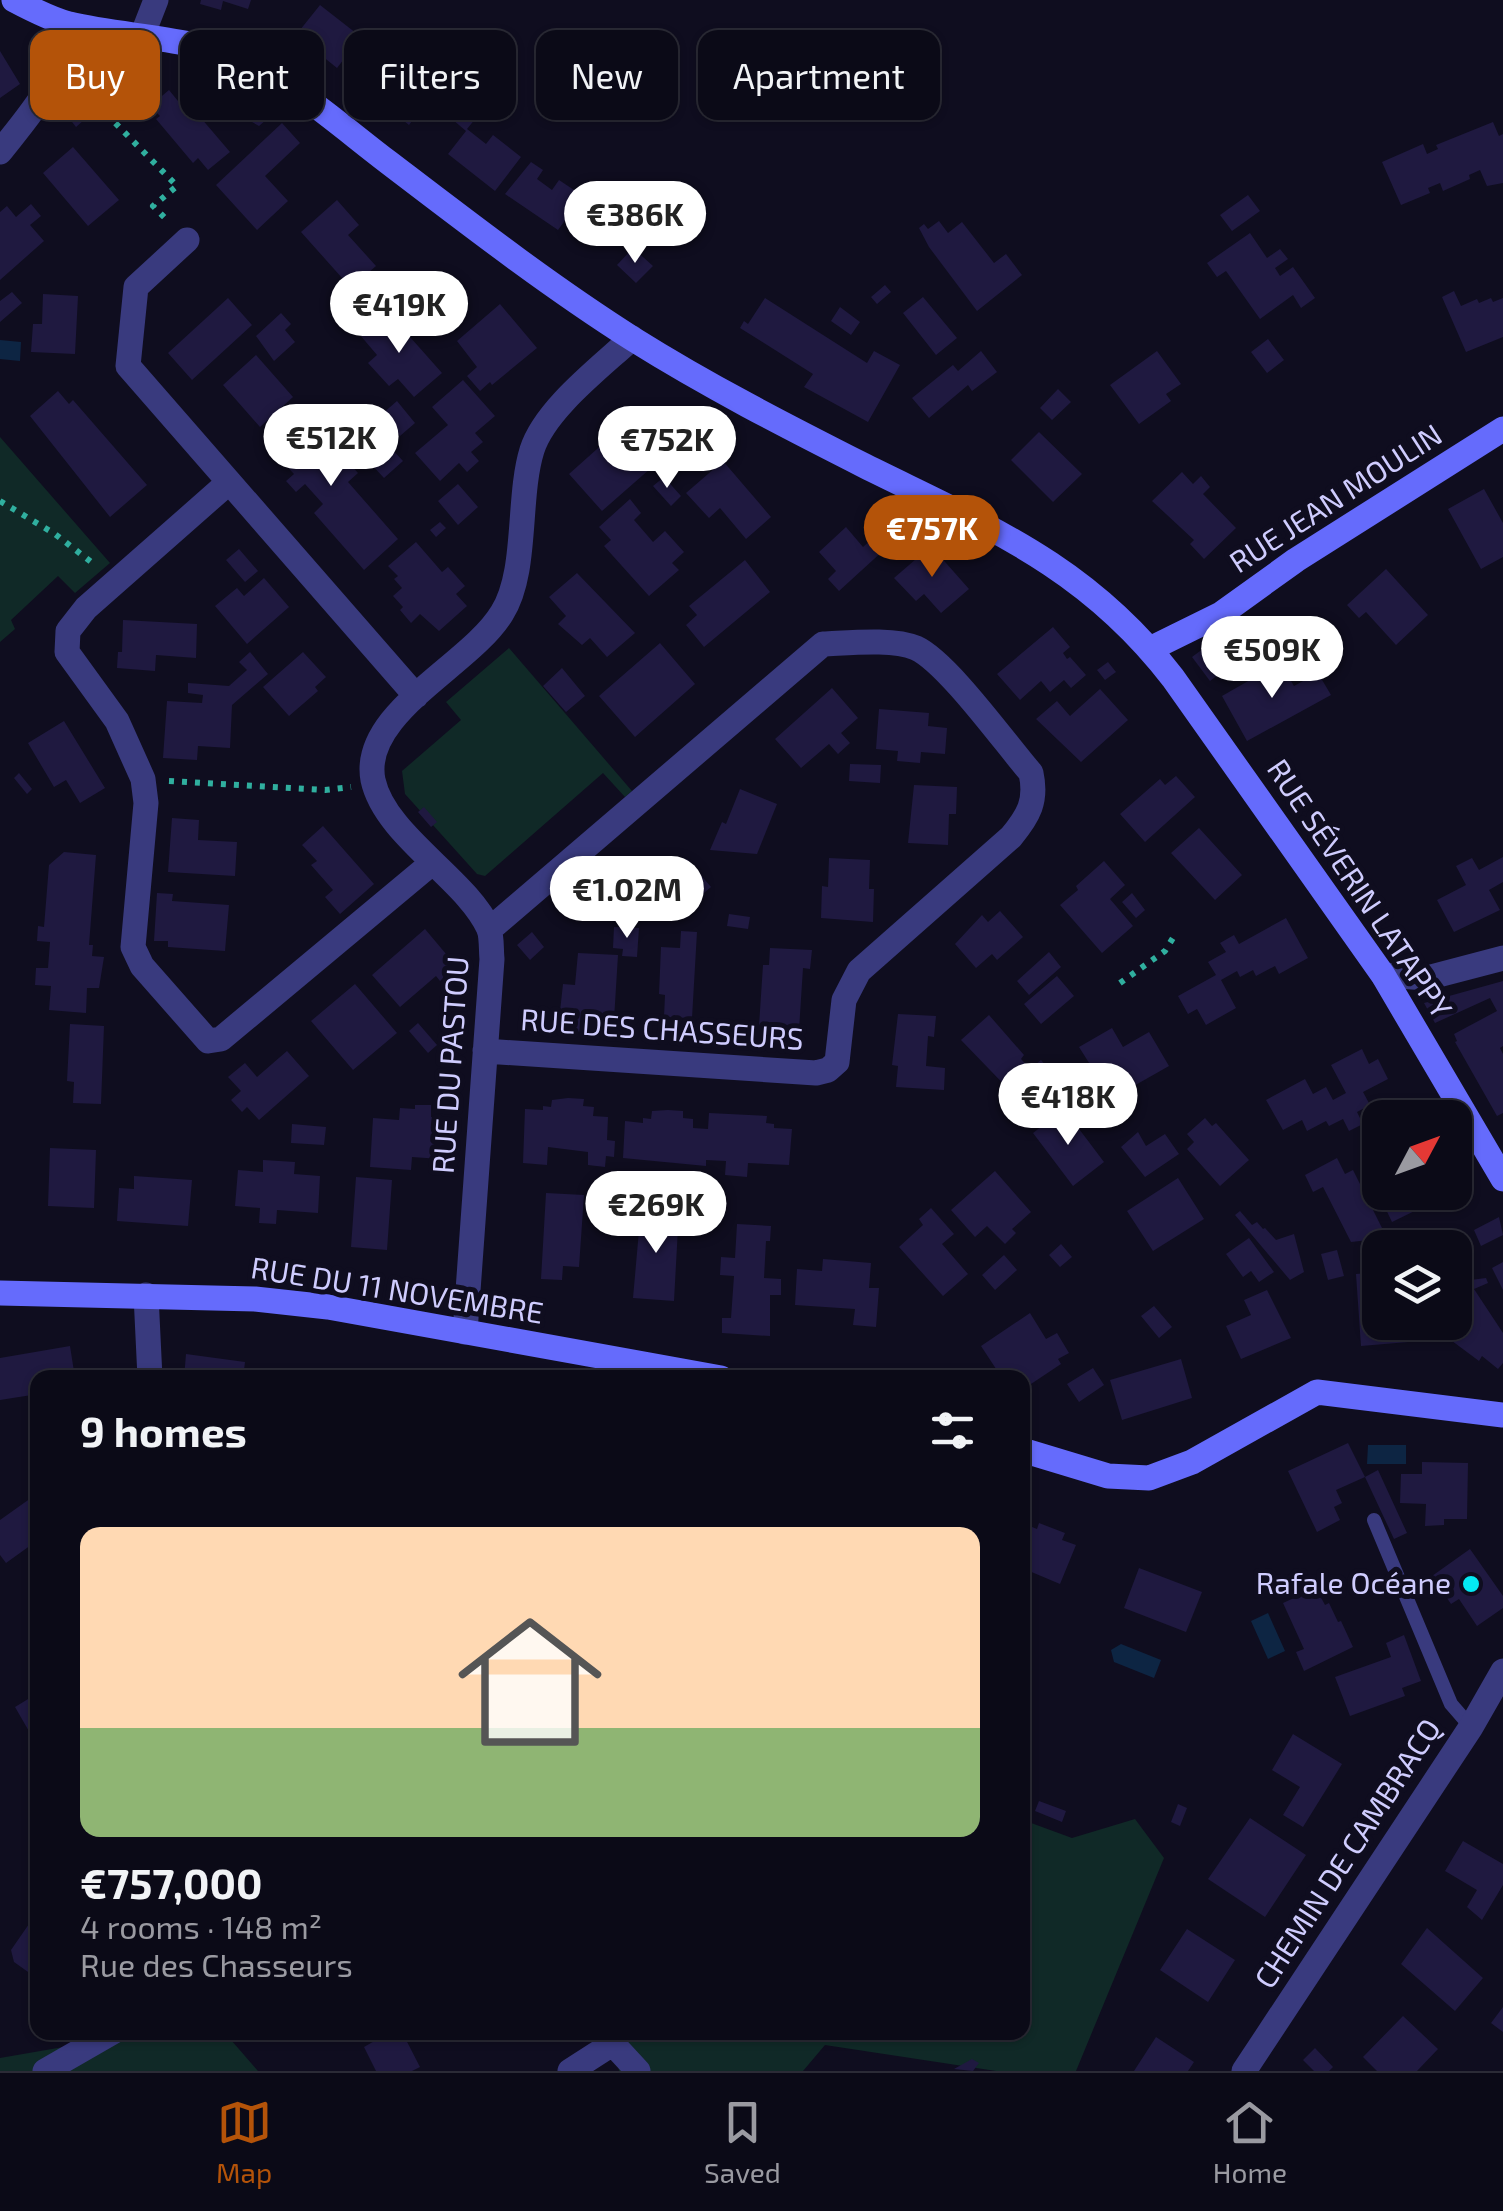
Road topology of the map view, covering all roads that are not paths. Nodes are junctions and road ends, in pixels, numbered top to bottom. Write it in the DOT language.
graph roads {
  1 [pos="14,0"];
  2 [pos="156,0"];
  3 [pos="69,24"];
  4 [pos="106,30"];
  5 [pos="144,30"];
  6 [pos="160,39"];
  7 [pos="0,152"];
  8 [pos="187,240"];
  9 [pos="632,338"];
  10 [pos="1503,428"];
  11 [pos="228,484"];
  12 [pos="1150,649"];
  13 [pos="416,696"];
  14 [pos="432,864"];
  15 [pos="490,930"];
  16 [pos="1503,958"];
  17 [pos="1383,975"];
  18 [pos="485,1051"];
  19 [pos="1503,1178"];
  20 [pos="0,1293"];
  21 [pos="146,1295"];
  22 [pos="465,1332"];
  23 [pos="150,1370"];
  24 [pos="676,1370"];
  25 [pos="1503,1415"];
  26 [pos="1030,1452"];
  27 [pos="1374,1520"];
  28 [pos="1503,1670"];
  29 [pos="1471,1727"];
  30 [pos="99,2040"];
  31 [pos="605,2040"];
  32 [pos="609,2040"];
  33 [pos="45,2071"];
  34 [pos="570,2071"];
  35 [pos="638,2071"];
  36 [pos="1244,2071"];
  1 -- 3 [label="street, RUE SÉVERIN LATAPPY"];
  2 -- 5 [label="street"];
  3 -- 4 [label="street, RUE SÉVERIN LATAPPY"];
  3 -- 7 [label="street"];
  6 -- 9 [label="street, RUE SÉVERIN LATAPPY"];
  8 -- 11 [label="street"];
  9 -- 12 [label="street, RUE SÉVERIN LATAPPY"];
  9 -- 13 [label="street"];
  10 -- 12 [label="street, RUE JEAN MOULIN"];
  11 -- 13 [label="street"];
  11 -- 14 [label="street"];
  12 -- 17 [label="street, RUE SÉVERIN LATAPPY"];
  13 -- 14 [label="street, RUE DU PASTOU"];
  14 -- 15 [label="street, RUE DU PASTOU"];
  15 -- 18 [label="street, RUE DU PASTOU"];
  15 -- 18 [label="street, RUE DES CHASSEURS"];
  16 -- 17 [label="street"];
  17 -- 19 [label="street, RUE SÉVERIN LATAPPY"];
  18 -- 22 [label="street, RUE DU PASTOU"];
  20 -- 21 [label="street, RUE DU 11 NOVEMBRE"];
  21 -- 22 [label="street, RUE DU 11 NOVEMBRE"];
  21 -- 23 [label="street"];
  22 -- 24 [label="street, RUE DU 11 NOVEMBRE"];
  25 -- 26 [label="street"];
  27 -- 29 [label="lane"];
  28 -- 29 [label="street, CHEMIN DE CAMBRACQ"];
  29 -- 36 [label="street, CHEMIN DE CAMBRACQ"];
  30 -- 33 [label="street"];
  31 -- 34 [label="street"];
  32 -- 35 [label="street"];
}
